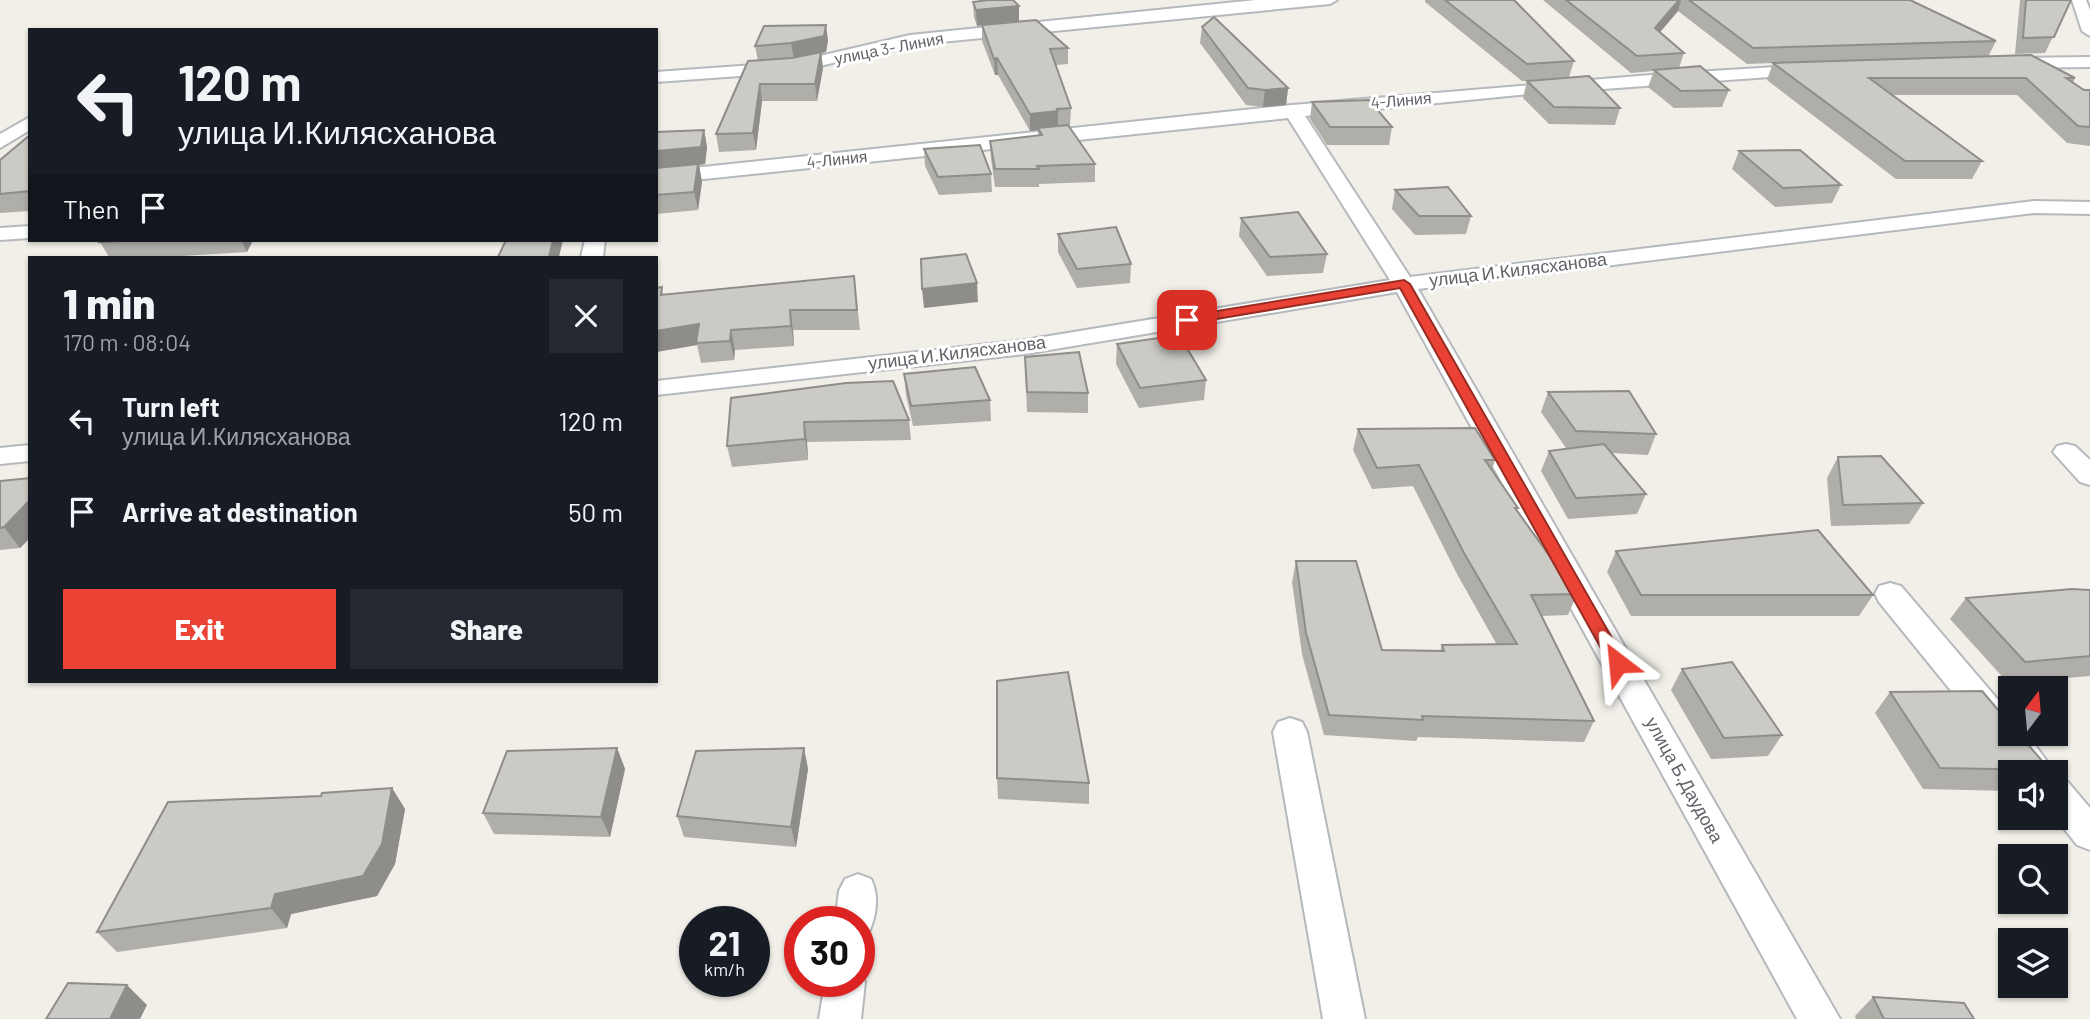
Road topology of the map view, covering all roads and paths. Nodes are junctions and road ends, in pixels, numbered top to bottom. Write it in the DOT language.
graph roads {
  1 [pos="1330,0"];
  2 [pos="2079,0"];
  3 [pos="2090,29"];
  4 [pos="2090,62"];
  5 [pos="1997,64"];
  6 [pos="1824,70"];
  7 [pos="658,77"];
  8 [pos="1292,110"];
  9 [pos="28,123"];
  10 [pos="0,142"];
  11 [pos="665,178"];
  12 [pos="2090,208"];
  13 [pos="28,232"];
  14 [pos="0,234"];
  15 [pos="1404,284"];
  16 [pos="658,388"];
  17 [pos="2066,452"];
  18 [pos="28,453"];
  19 [pos="0,456"];
  20 [pos="2090,476"];
  21 [pos="1891,594"];
  22 [pos="1290,732"];
  23 [pos="2028,760"];
  24 [pos="2068,807"];
  25 [pos="2090,834"];
  26 [pos="843,997"];
  27 [pos="840,1019"];
  28 [pos="1344,1019"];
  29 [pos="1819,1019"];
  1 -- 7 [label="street, улица 3- Линия"];
  2 -- 3 [label="street"];
  4 -- 5 [label="street"];
  6 -- 8 [label="street, 4-Линия"];
  8 -- 11 [label="street, 4-Линия"];
  8 -- 15 [label="street, улица Б.Даудова"];
  9 -- 10 [label="street"];
  12 -- 15 [label="street, улица И.Килясханова"];
  13 -- 14 [label="street"];
  15 -- 16 [label="street, улица И.Килясханова"];
  15 -- 29 [label="street, улица Б.Даудова"];
  17 -- 20 [label="street"];
  18 -- 19 [label="street"];
  21 -- 23 [label="street"];
  22 -- 28 [label="street"];
  24 -- 25 [label="street"];
  26 -- 27 [label="street"];
}
